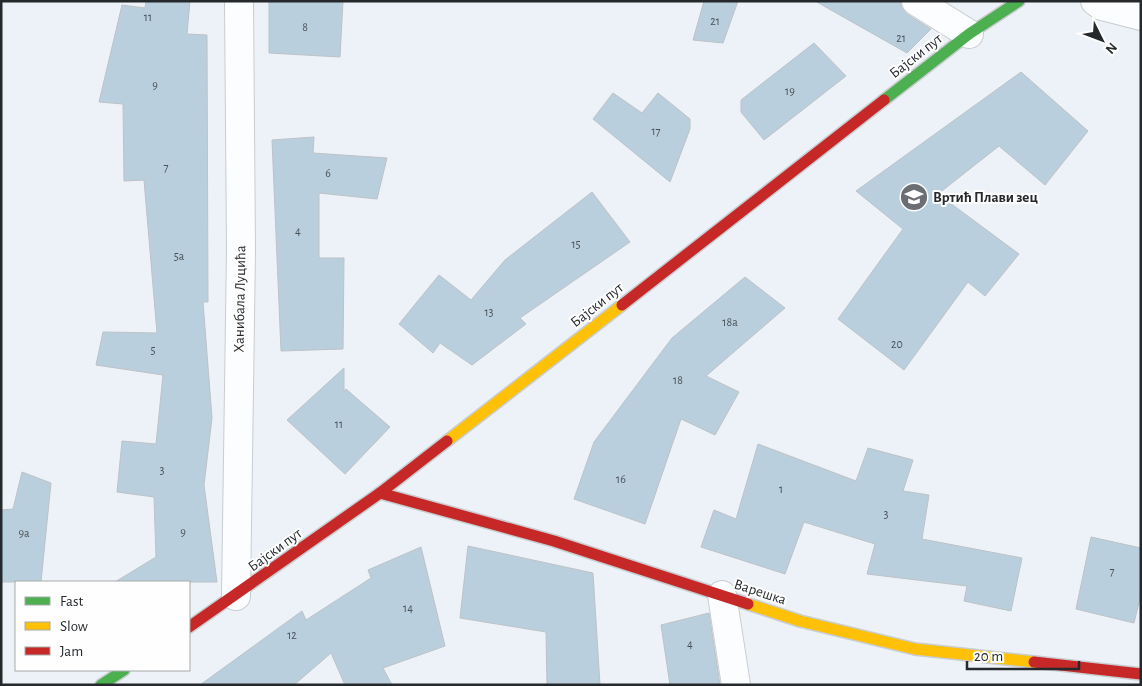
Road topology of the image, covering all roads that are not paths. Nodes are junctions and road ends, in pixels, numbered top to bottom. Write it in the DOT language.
graph roads {
  1 [pos="239,1"];
  2 [pos="916,1"];
  3 [pos="1019,1"];
  4 [pos="1095,1"];
  5 [pos="1141,16"];
  6 [pos="969,34"];
  7 [pos="380,493"];
  8 [pos="722,595"];
  9 [pos="236,596"];
  10 [pos="190,626"];
  11 [pos="122,671"];
  12 [pos="1141,674"];
  13 [pos="101,685"];
  14 [pos="736,685"];
  1 -- 9 [label="street, Ханибала Луцића"];
  2 -- 6 [label="street"];
  3 -- 6 [label="street, Бајски пут"];
  4 -- 5 [label="street"];
  6 -- 7 [label="street, Бајски пут"];
  7 -- 8 [label="street, Варешка"];
  7 -- 9 [label="street, Бајски пут"];
  8 -- 12 [label="street, Варешка"];
  8 -- 14 [label="street"];
  9 -- 10 [label="street, Бајски пут"];
  11 -- 13 [label="street"];
}
